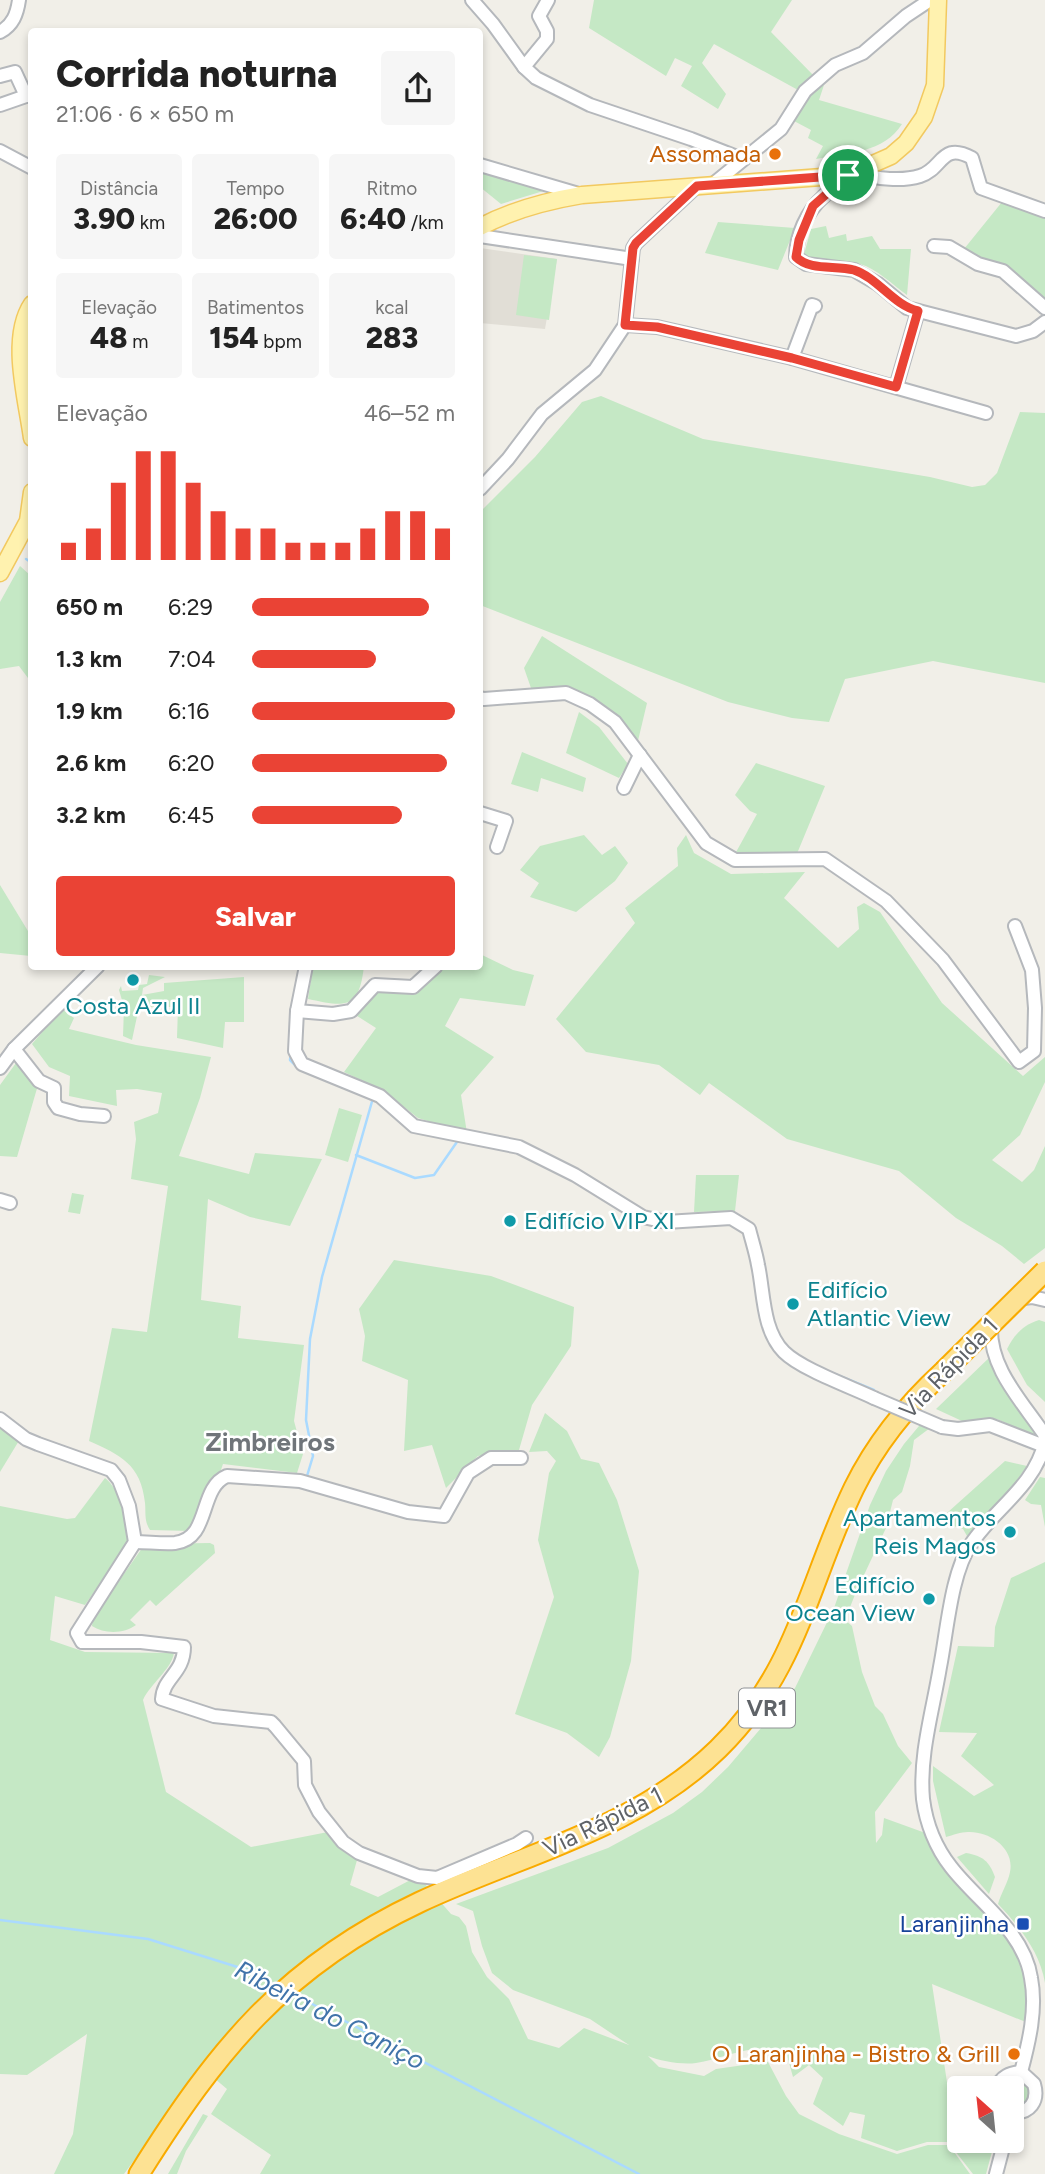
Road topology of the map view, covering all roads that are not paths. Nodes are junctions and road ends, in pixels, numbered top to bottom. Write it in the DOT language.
graph roads {
  1 [pos="19,0"];
  2 [pos="472,0"];
  3 [pos="548,0"];
  4 [pos="930,0"];
  5 [pos="938,0"];
  6 [pos="0,32"];
  7 [pos="524,66"];
  8 [pos="0,76"];
  9 [pos="28,94"];
  10 [pos="28,96"];
  11 [pos="0,105"];
  12 [pos="0,152"];
  13 [pos="743,159"];
  14 [pos="28,166"];
  15 [pos="483,166"];
  16 [pos="854,173"];
  17 [pos="705,185"];
  18 [pos="582,195"];
  19 [pos="1045,211"];
  20 [pos="483,226"];
  21 [pos="483,236"];
  22 [pos="934,246"];
  23 [pos="632,259"];
  24 [pos="815,306"];
  25 [pos="1045,308"];
  26 [pos="28,310"];
  27 [pos="918,311"];
  28 [pos="1045,322"];
  29 [pos="625,325"];
  30 [pos="792,358"];
  31 [pos="896,387"];
  32 [pos="28,408"];
  33 [pos="986,413"];
  34 [pos="483,486"];
  35 [pos="28,521"];
  36 [pos="0,573"];
  37 [pos="483,699"];
  38 [pos="640,755"];
  39 [pos="624,788"];
  40 [pos="483,814"];
  41 [pos="497,847"];
  42 [pos="1015,926"];
  43 [pos="94,970"];
  44 [pos="305,970"];
  45 [pos="432,970"];
  46 [pos="298,1011"];
  47 [pos="14,1049"];
  48 [pos="0,1068"];
  49 [pos="104,1116"];
  50 [pos="1045,1271"];
  51 [pos="1045,1287"];
  52 [pos="1045,1300"];
  53 [pos="947,1375"];
  54 [pos="0,1419"];
  55 [pos="1045,1442"];
  56 [pos="521,1458"];
  57 [pos="135,1542"];
  58 [pos="526,1838"];
  59 [pos="1021,2072"];
  60 [pos="1005,2076"];
  61 [pos="1040,2096"];
  62 [pos="192,2104"];
  63 [pos="1024,2110"];
  64 [pos="166,2132"];
  65 [pos="1002,2153"];
  66 [pos="131,2174"];
  67 [pos="139,2174"];
  68 [pos="152,2174"];
  69 [pos="996,2174"];
  1 -- 6 [label="street"];
  2 -- 7 [label="street"];
  3 -- 7 [label="street"];
  4 -- 13 [label="street"];
  5 -- 16 [label="main road"];
  7 -- 13 [label="street"];
  8 -- 9 [label="street"];
  10 -- 11 [label="street"];
  12 -- 14 [label="street"];
  13 -- 17 [label="street"];
  15 -- 18 [label="street"];
  16 -- 17 [label="main road"];
  16 -- 19 [label="street"];
  16 -- 27 [label="street"];
  17 -- 18 [label="main road"];
  17 -- 23 [label="street"];
  18 -- 20 [label="main road"];
  21 -- 23 [label="street"];
  22 -- 25 [label="street"];
  23 -- 29 [label="street"];
  24 -- 30 [label="street"];
  26 -- 32 [label="main road"];
  27 -- 28 [label="street"];
  27 -- 31 [label="street"];
  29 -- 30 [label="street"];
  29 -- 34 [label="street"];
  30 -- 31 [label="street"];
  31 -- 33 [label="street"];
  35 -- 36 [label="main road"];
  37 -- 38 [label="street"];
  38 -- 39 [label="street"];
  38 -- 42 [label="street"];
  40 -- 41 [label="street"];
  43 -- 47 [label="street"];
  44 -- 46 [label="street"];
  45 -- 46 [label="street"];
  46 -- 55 [label="street, bridge"];
  47 -- 48 [label="street"];
  47 -- 49 [label="street"];
  50 -- 53 [label="highway, Via Rápida 1 / VR1, bridge"];
  51 -- 53 [label="highway, Via Rápida 1 / VR1"];
  52 -- 55 [label="street"];
  53 -- 62 [label="highway, Via Rápida 1 / VR1"];
  54 -- 57 [label="street"];
  55 -- 59 [label="street"];
  56 -- 57 [label="street"];
  57 -- 58 [label="street"];
  59 -- 60 [label="street"];
  59 -- 61 [label="street"];
  61 -- 63 [label="street"];
  62 -- 64 [label="highway, Via Rápida 1 / VR1"];
  62 -- 68 [label="highway, Via Rápida 1 / VR1"];
  64 -- 66 [label="highway"];
  64 -- 67 [label="highway, Via Rápida 1 / VR1"];
  65 -- 69 [label="street"];
}
